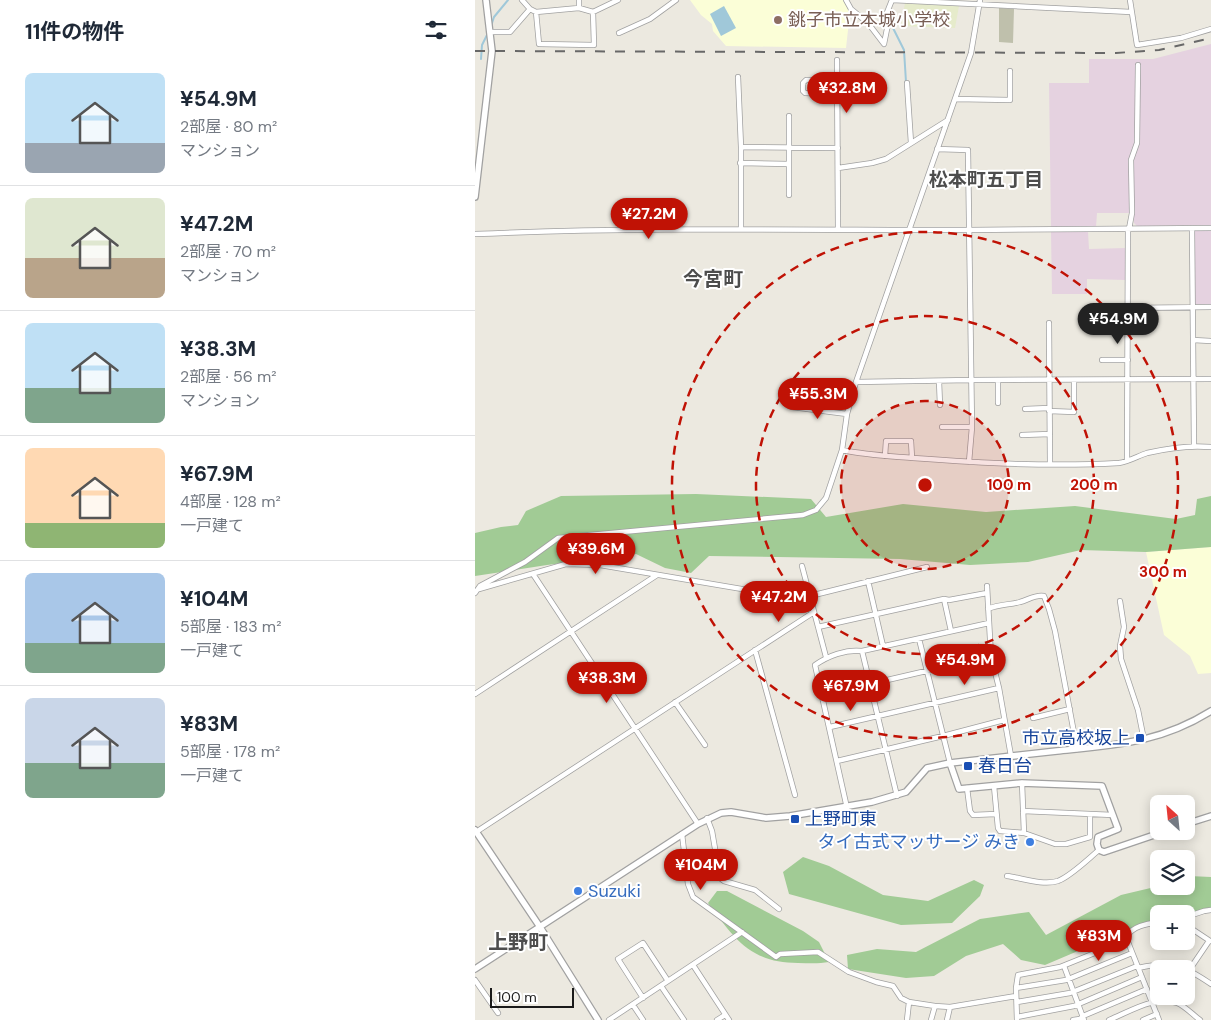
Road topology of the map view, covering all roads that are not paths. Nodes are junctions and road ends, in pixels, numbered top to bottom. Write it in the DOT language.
graph roads {
  1 [pos="486,0"];
  2 [pos="522,0"];
  3 [pos="579,0"];
  4 [pos="618,0"];
  5 [pos="676,0"];
  6 [pos="846,0"];
  7 [pos="892,0"];
  8 [pos="1129,0"];
  9 [pos="979,2"];
  10 [pos="579,8"];
  11 [pos="530,9"];
  12 [pos="536,12"];
  13 [pos="593,12"];
  14 [pos="1131,12"];
  15 [pos="1211,29"];
  16 [pos="490,32"];
  17 [pos="619,33"];
  18 [pos="837,60"];
  19 [pos="1138,65"];
  20 [pos="1010,71"];
  21 [pos="738,77"];
  22 [pos="837,80"];
  23 [pos="907,83"];
  24 [pos="838,94"];
  25 [pos="955,99"];
  26 [pos="789,116"];
  27 [pos="949,120"];
  28 [pos="911,143"];
  29 [pos="741,147"];
  30 [pos="789,147"];
  31 [pos="838,148"];
  32 [pos="937,150"];
  33 [pos="741,163"];
  34 [pos="789,164"];
  35 [pos="838,168"];
  36 [pos="789,195"];
  37 [pos="475,197"];
  38 [pos="1192,228"];
  39 [pos="1211,228"];
  40 [pos="741,229"];
  41 [pos="838,229"];
  42 [pos="1128,229"];
  43 [pos="909,230"];
  44 [pos="969,230"];
  45 [pos="475,234"];
  46 [pos="1192,306"];
  47 [pos="1211,306"];
  48 [pos="1128,308"];
  49 [pos="1049,322"];
  50 [pos="1193,340"];
  51 [pos="1211,341"];
  52 [pos="1102,360"];
  53 [pos="1128,360"];
  54 [pos="1193,379"];
  55 [pos="1211,379"];
  56 [pos="971,380"];
  57 [pos="998,380"];
  58 [pos="1049,380"];
  59 [pos="1074,380"];
  60 [pos="1127,380"];
  61 [pos="939,381"];
  62 [pos="856,382"];
  63 [pos="998,403"];
  64 [pos="939,405"];
  65 [pos="792,407"];
  66 [pos="1025,409"];
  67 [pos="1049,410"];
  68 [pos="847,414"];
  69 [pos="942,427"];
  70 [pos="972,428"];
  71 [pos="1049,434"];
  72 [pos="1022,435"];
  73 [pos="1194,445"];
  74 [pos="1211,447"];
  75 [pos="842,450"];
  76 [pos="885,456"];
  77 [pos="912,458"];
  78 [pos="1127,461"];
  79 [pos="969,462"];
  80 [pos="1050,464"];
  81 [pos="802,566"];
  82 [pos="927,567"];
  83 [pos="533,574"];
  84 [pos="657,576"];
  85 [pos="868,581"];
  86 [pos="987,586"];
  87 [pos="476,591"];
  88 [pos="987,593"];
  89 [pos="810,596"];
  90 [pos="944,598"];
  91 [pos="1119,601"];
  92 [pos="989,608"];
  93 [pos="814,612"];
  94 [pos="875,614"];
  95 [pos="989,623"];
  96 [pos="818,627"];
  97 [pos="571,632"];
  98 [pos="951,632"];
  99 [pos="919,639"];
  100 [pos="883,646"];
  101 [pos="755,650"];
  102 [pos="861,651"];
  103 [pos="991,656"];
  104 [pos="826,657"];
  105 [pos="927,671"];
  106 [pos="870,684"];
  107 [pos="999,688"];
  108 [pos="475,694"];
  109 [pos="822,694"];
  110 [pos="675,702"];
  111 [pos="935,703"];
  112 [pos="1070,709"];
  113 [pos="1211,711"];
  114 [pos="877,716"];
  115 [pos="1033,718"];
  116 [pos="1004,720"];
  117 [pos="830,727"];
  118 [pos="635,728"];
  119 [pos="943,736"];
  120 [pos="1144,740"];
  121 [pos="705,746"];
  122 [pos="1077,749"];
  123 [pos="885,750"];
  124 [pos="1011,756"];
  125 [pos="837,761"];
  126 [pos="950,763"];
  127 [pos="1023,783"];
  128 [pos="994,786"];
  129 [pos="967,788"];
  130 [pos="795,795"];
  131 [pos="897,796"];
  132 [pos="847,808"];
  133 [pos="1023,811"];
  134 [pos="996,814"];
  135 [pos="1090,814"];
  136 [pos="1113,816"];
  137 [pos="1211,816"];
  138 [pos="707,818"];
  139 [pos="1195,821"];
  140 [pos="698,824"];
  141 [pos="476,831"];
  142 [pos="1024,833"];
  143 [pos="682,834"];
  144 [pos="1150,836"];
  145 [pos="1099,850"];
  146 [pos="1007,876"];
  147 [pos="779,909"];
  148 [pos="1211,910"];
  149 [pos="1195,914"];
  150 [pos="1150,924"];
  151 [pos="540,927"];
  152 [pos="742,932"];
  153 [pos="1195,932"];
  154 [pos="1127,940"];
  155 [pos="1210,941"];
  156 [pos="1132,953"];
  157 [pos="1195,962"];
  158 [pos="693,965"];
  159 [pos="1150,965"];
  160 [pos="1064,966"];
  161 [pos="1138,967"];
  162 [pos="475,969"];
  163 [pos="1195,973"];
  164 [pos="1142,977"];
  165 [pos="1069,978"];
  166 [pos="475,980"];
  167 [pos="668,981"];
  168 [pos="1211,984"];
  169 [pos="661,986"];
  170 [pos="1016,988"];
  171 [pos="1147,989"];
  172 [pos="1074,990"];
  173 [pos="1150,996"];
  174 [pos="643,998"];
  175 [pos="1017,999"];
  176 [pos="909,1002"];
  177 [pos="1150,1003"];
  178 [pos="1079,1004"];
  179 [pos="633,1005"];
  180 [pos="1154,1005"];
  181 [pos="1180,1005"];
  182 [pos="935,1006"];
  183 [pos="950,1007"];
  184 [pos="498,1013"];
  185 [pos="1157,1014"];
  186 [pos="725,1015"];
  187 [pos="1083,1018"];
  188 [pos="1017,1019"];
  189 [pos="598,1020"];
  190 [pos="609,1020"];
  191 [pos="643,1020"];
  192 [pos="684,1020"];
  193 [pos="717,1020"];
  194 [pos="729,1020"];
  195 [pos="907,1020"];
  196 [pos="931,1020"];
  197 [pos="947,1020"];
  198 [pos="1073,1020"];
  199 [pos="1109,1020"];
  200 [pos="1143,1020"];
  201 [pos="1159,1020"];
  202 [pos="1200,1020"];
  1 -- 16 [label="street"];
  2 -- 11 [label="street"];
  3 -- 10 [label="street"];
  4 -- 13 [label="street"];
  5 -- 17 [label="street"];
  6 -- 7 [label="street"];
  7 -- 9 [label="street"];
  8 -- 14 [label="street"];
  9 -- 14 [label="street"];
  9 -- 25 [label="street"];
  10 -- 12 [label="street"];
  10 -- 13 [label="street"];
  11 -- 12 [label="street"];
  11 -- 16 [label="street"];
  12 -- 13 [label="street"];
  14 -- 15 [label="street"];
  16 -- 37 [label="street"];
  18 -- 22 [label="street"];
  19 -- 42 [label="street"];
  20 -- 25 [label="street"];
  21 -- 29 [label="street"];
  22 -- 24 [label="street"];
  22 -- 24 [label="street"];
  23 -- 28 [label="street"];
  24 -- 31 [label="street"];
  25 -- 27 [label="street"];
  26 -- 30 [label="street"];
  27 -- 28 [label="street"];
  27 -- 32 [label="street"];
  28 -- 35 [label="street"];
  29 -- 30 [label="street"];
  29 -- 33 [label="street"];
  30 -- 31 [label="street"];
  30 -- 34 [label="street"];
  31 -- 35 [label="street"];
  32 -- 43 [label="street"];
  32 -- 44 [label="street"];
  33 -- 34 [label="street"];
  33 -- 40 [label="street"];
  34 -- 36 [label="street"];
  35 -- 41 [label="street"];
  38 -- 39 [label="street"];
  38 -- 42 [label="street"];
  38 -- 46 [label="street"];
  40 -- 41 [label="street"];
  40 -- 45 [label="street"];
  41 -- 43 [label="street"];
  42 -- 44 [label="street"];
  42 -- 48 [label="street"];
  43 -- 44 [label="street"];
  43 -- 62 [label="street"];
  44 -- 56 [label="street"];
  46 -- 47 [label="street"];
  46 -- 48 [label="street"];
  46 -- 50 [label="street"];
  48 -- 53 [label="street"];
  49 -- 58 [label="street"];
  50 -- 51 [label="street"];
  50 -- 54 [label="street"];
  52 -- 53 [label="street"];
  53 -- 60 [label="street"];
  54 -- 55 [label="street"];
  54 -- 60 [label="street"];
  54 -- 73 [label="street"];
  56 -- 57 [label="street"];
  56 -- 61 [label="street"];
  56 -- 70 [label="street"];
  57 -- 58 [label="street"];
  57 -- 63 [label="street"];
  58 -- 59 [label="street"];
  58 -- 67 [label="street"];
  59 -- 60 [label="street"];
  59 -- 67 [label="street"];
  60 -- 78 [label="street"];
  61 -- 62 [label="street"];
  61 -- 64 [label="street"];
  62 -- 68 [label="street"];
  65 -- 68 [label="street"];
  66 -- 67 [label="street"];
  67 -- 71 [label="street"];
  68 -- 75 [label="street"];
  69 -- 70 [label="street"];
  70 -- 79 [label="street"];
  71 -- 72 [label="street"];
  71 -- 80 [label="street"];
  73 -- 74 [label="street"];
  73 -- 78 [label="street"];
  75 -- 76 [label="street"];
  75 -- 87 [label="street"];
  76 -- 77 [label="street"];
  76 -- 77 [label="street"];
  77 -- 79 [label="street"];
  78 -- 80 [label="street"];
  79 -- 80 [label="street"];
  81 -- 89 [label="street"];
  82 -- 85 [label="street"];
  83 -- 84 [label="street"];
  83 -- 87 [label="street"];
  83 -- 97 [label="street"];
  84 -- 93 [label="street"];
  84 -- 97 [label="street"];
  85 -- 89 [label="street"];
  85 -- 94 [label="street"];
  86 -- 88 [label="street"];
  88 -- 90 [label="street"];
  88 -- 92 [label="street"];
  89 -- 93 [label="street"];
  90 -- 94 [label="street"];
  90 -- 98 [label="street"];
  91 -- 120 [label="street"];
  92 -- 95 [label="street"];
  92 -- 112 [label="street"];
  93 -- 96 [label="street"];
  93 -- 101 [label="street"];
  94 -- 96 [label="street"];
  94 -- 100 [label="street"];
  95 -- 98 [label="street"];
  95 -- 103 [label="street"];
  96 -- 104 [label="street"];
  97 -- 108 [label="street"];
  97 -- 118 [label="street"];
  98 -- 99 [label="street"];
  99 -- 100 [label="street"];
  99 -- 105 [label="street"];
  100 -- 102 [label="street"];
  101 -- 110 [label="street"];
  101 -- 130 [label="street"];
  102 -- 104 [label="street"];
  102 -- 106 [label="street"];
  103 -- 105 [label="street"];
  103 -- 107 [label="street"];
  104 -- 109 [label="street"];
  105 -- 106 [label="street"];
  105 -- 111 [label="street"];
  106 -- 109 [label="street"];
  106 -- 114 [label="street"];
  107 -- 111 [label="street"];
  107 -- 116 [label="street"];
  109 -- 117 [label="street"];
  110 -- 118 [label="street"];
  110 -- 121 [label="street"];
  111 -- 114 [label="street"];
  111 -- 119 [label="street"];
  112 -- 115 [label="street"];
  112 -- 122 [label="street"];
  113 -- 120 [label="street"];
  114 -- 117 [label="street"];
  114 -- 123 [label="street"];
  116 -- 119 [label="street"];
  116 -- 124 [label="street"];
  117 -- 125 [label="street"];
  118 -- 140 [label="street"];
  118 -- 141 [label="street"];
  119 -- 123 [label="street"];
  119 -- 126 [label="street"];
  120 -- 122 [label="street"];
  122 -- 124 [label="street"];
  123 -- 125 [label="street"];
  123 -- 131 [label="street"];
  124 -- 126 [label="street"];
  125 -- 132 [label="street"];
  126 -- 129 [label="street"];
  126 -- 131 [label="street"];
  127 -- 128 [label="street"];
  127 -- 133 [label="street"];
  127 -- 136 [label="street"];
  128 -- 129 [label="street"];
  128 -- 134 [label="street"];
  129 -- 134 [label="street"];
  131 -- 132 [label="street"];
  132 -- 138 [label="street"];
  133 -- 135 [label="street"];
  133 -- 142 [label="street"];
  134 -- 142 [label="street"];
  135 -- 136 [label="street"];
  135 -- 142 [label="street"];
  136 -- 145 [label="street"];
  137 -- 139 [label="street"];
  138 -- 140 [label="street"];
  138 -- 147 [label="street"];
  140 -- 143 [label="street"];
  141 -- 151 [label="street"];
  143 -- 151 [label="street"];
  143 -- 152 [label="street"];
  144 -- 145 [label="street"];
  145 -- 146 [label="street"];
  148 -- 149 [label="street"];
  150 -- 154 [label="street"];
  151 -- 162 [label="street"];
  151 -- 189 [label="street"];
  152 -- 158 [label="street"];
  152 -- 176 [label="street"];
  153 -- 155 [label="street"];
  154 -- 156 [label="street"];
  154 -- 160 [label="street"];
  155 -- 157 [label="street"];
  156 -- 161 [label="street"];
  156 -- 165 [label="street"];
  158 -- 167 [label="street"];
  158 -- 186 [label="street"];
  159 -- 161 [label="street"];
  160 -- 165 [label="street"];
  160 -- 170 [label="street"];
  161 -- 164 [label="street"];
  161 -- 172 [label="street"];
  163 -- 168 [label="street"];
  164 -- 171 [label="street"];
  164 -- 178 [label="street"];
  165 -- 170 [label="street"];
  165 -- 172 [label="street"];
  166 -- 184 [label="street"];
  167 -- 169 [label="street"];
  167 -- 174 [label="street"];
  169 -- 174 [label="street"];
  169 -- 192 [label="street"];
  170 -- 175 [label="street"];
  171 -- 173 [label="street"];
  171 -- 187 [label="street"];
  172 -- 175 [label="street"];
  172 -- 178 [label="street"];
  174 -- 179 [label="street"];
  175 -- 183 [label="street"];
  175 -- 188 [label="street"];
  176 -- 182 [label="street"];
  176 -- 195 [label="street"];
  177 -- 199 [label="street"];
  178 -- 187 [label="street"];
  178 -- 188 [label="street"];
  179 -- 190 [label="street"];
  179 -- 191 [label="street"];
  180 -- 185 [label="street"];
  181 -- 202 [label="street"];
  182 -- 183 [label="street"];
  182 -- 196 [label="street"];
  183 -- 197 [label="street"];
  185 -- 200 [label="street"];
  185 -- 201 [label="street"];
  186 -- 193 [label="street"];
  186 -- 194 [label="street"];
  187 -- 198 [label="street"];
}
